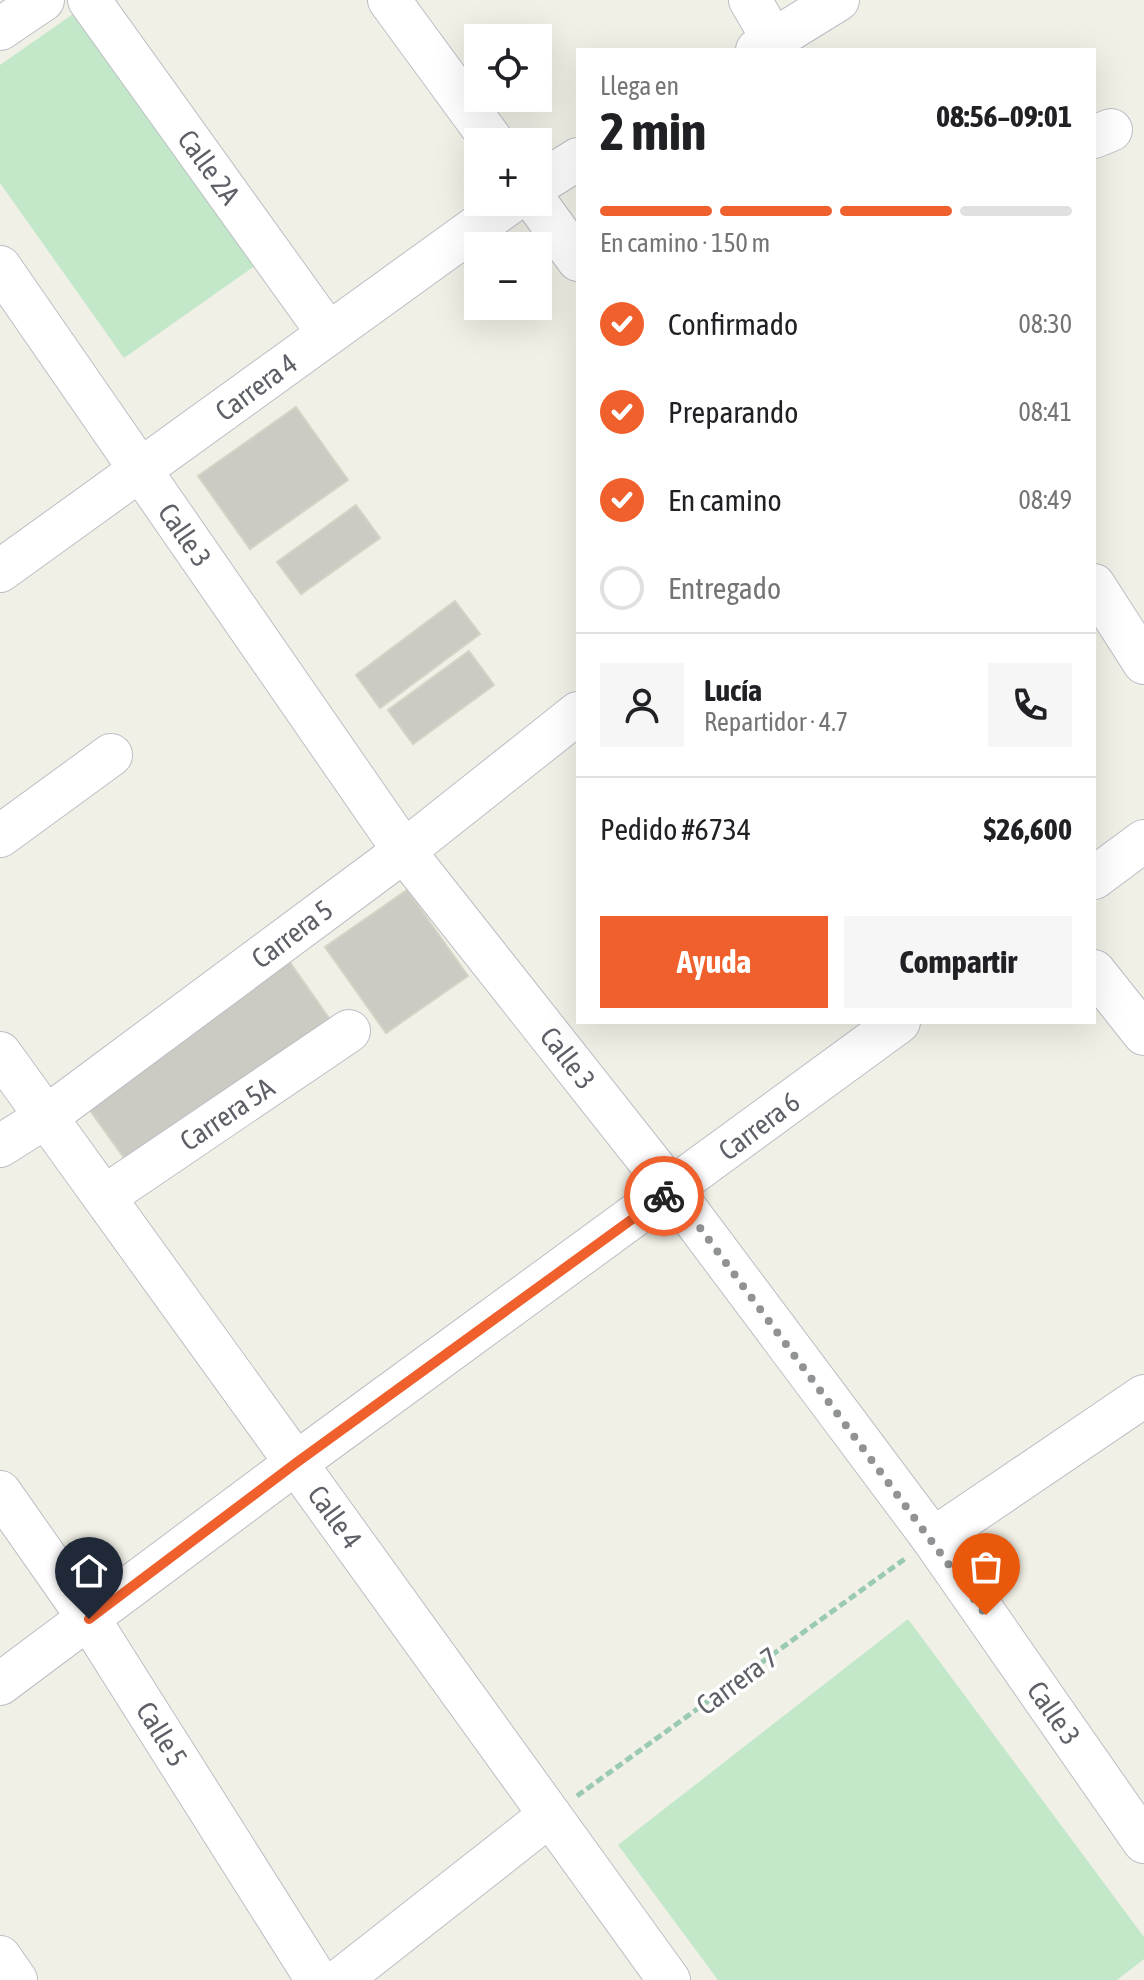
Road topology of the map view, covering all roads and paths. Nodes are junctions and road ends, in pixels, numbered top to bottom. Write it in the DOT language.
graph roads {
  1 [pos="43,0"];
  2 [pos="89,0"];
  3 [pos="389,0"];
  4 [pos="750,0"];
  5 [pos="838,0"];
  6 [pos="0,29"];
  7 [pos="770,47"];
  8 [pos="483,128"];
  9 [pos="576,160"];
  10 [pos="552,175"];
  11 [pos="491,216"];
  12 [pos="546,216"];
  13 [pos="576,257"];
  14 [pos="0,267"];
  15 [pos="328,333"];
  16 [pos="141,471"];
  17 [pos="0,571"];
  18 [pos="1096,588"];
  19 [pos="1137,640"];
  20 [pos="576,715"];
  21 [pos="111,755"];
  22 [pos="0,836"];
  23 [pos="1144,841"];
  24 [pos="404,851"];
  25 [pos="1096,877"];
  26 [pos="1096,974"];
  27 [pos="896,1024"];
  28 [pos="349,1031"];
  29 [pos="1144,1034"];
  30 [pos="0,1053"];
  31 [pos="46,1117"];
  32 [pos="0,1146"];
  33 [pos="672,1190"];
  34 [pos="104,1197"];
  35 [pos="1144,1396"];
  36 [pos="296,1463"];
  37 [pos="0,1492"];
  38 [pos="933,1539"];
  39 [pos="89,1619"];
  40 [pos="0,1684"];
  41 [pos="550,1815"];
  42 [pos="1144,1842"];
  43 [pos="0,1957"];
  44 [pos="16,1980"];
  45 [pos="317,1980"];
  46 [pos="340,1980"];
  47 [pos="669,1980"];
  1 -- 6 [label="street"];
  2 -- 15 [label="street, Calle 2A"];
  3 -- 8 [label="street"];
  4 -- 7 [label="street"];
  5 -- 7 [label="street"];
  9 -- 10 [label="street"];
  11 -- 15 [label="street, Carrera 4"];
  12 -- 13 [label="street"];
  14 -- 16 [label="street, Calle 3"];
  15 -- 16 [label="street, Carrera 4"];
  16 -- 17 [label="street, Carrera 4"];
  16 -- 24 [label="street, Calle 3"];
  18 -- 19 [label="street"];
  20 -- 24 [label="street, Carrera 5"];
  21 -- 22 [label="street"];
  23 -- 25 [label="street"];
  24 -- 31 [label="street, Carrera 5"];
  24 -- 33 [label="street, Calle 3"];
  26 -- 29 [label="street"];
  27 -- 33 [label="street, Carrera 6"];
  28 -- 34 [label="street, Carrera 5A"];
  30 -- 31 [label="street, Calle 4"];
  31 -- 32 [label="street, Carrera 5"];
  31 -- 34 [label="street, Calle 4"];
  33 -- 36 [label="street, Carrera 6"];
  33 -- 38 [label="street, Calle 3"];
  34 -- 36 [label="street, Calle 4"];
  35 -- 38 [label="street"];
  36 -- 39 [label="street, Carrera 6"];
  36 -- 41 [label="street, Calle 4"];
  37 -- 39 [label="street, Calle 5"];
  38 -- 41 [label="path, Carrera 7"];
  38 -- 42 [label="street, Calle 3"];
  39 -- 40 [label="street, Carrera 6"];
  39 -- 45 [label="street, Calle 5"];
  41 -- 46 [label="street"];
  41 -- 47 [label="street, Calle 4"];
  43 -- 44 [label="street"];
}
